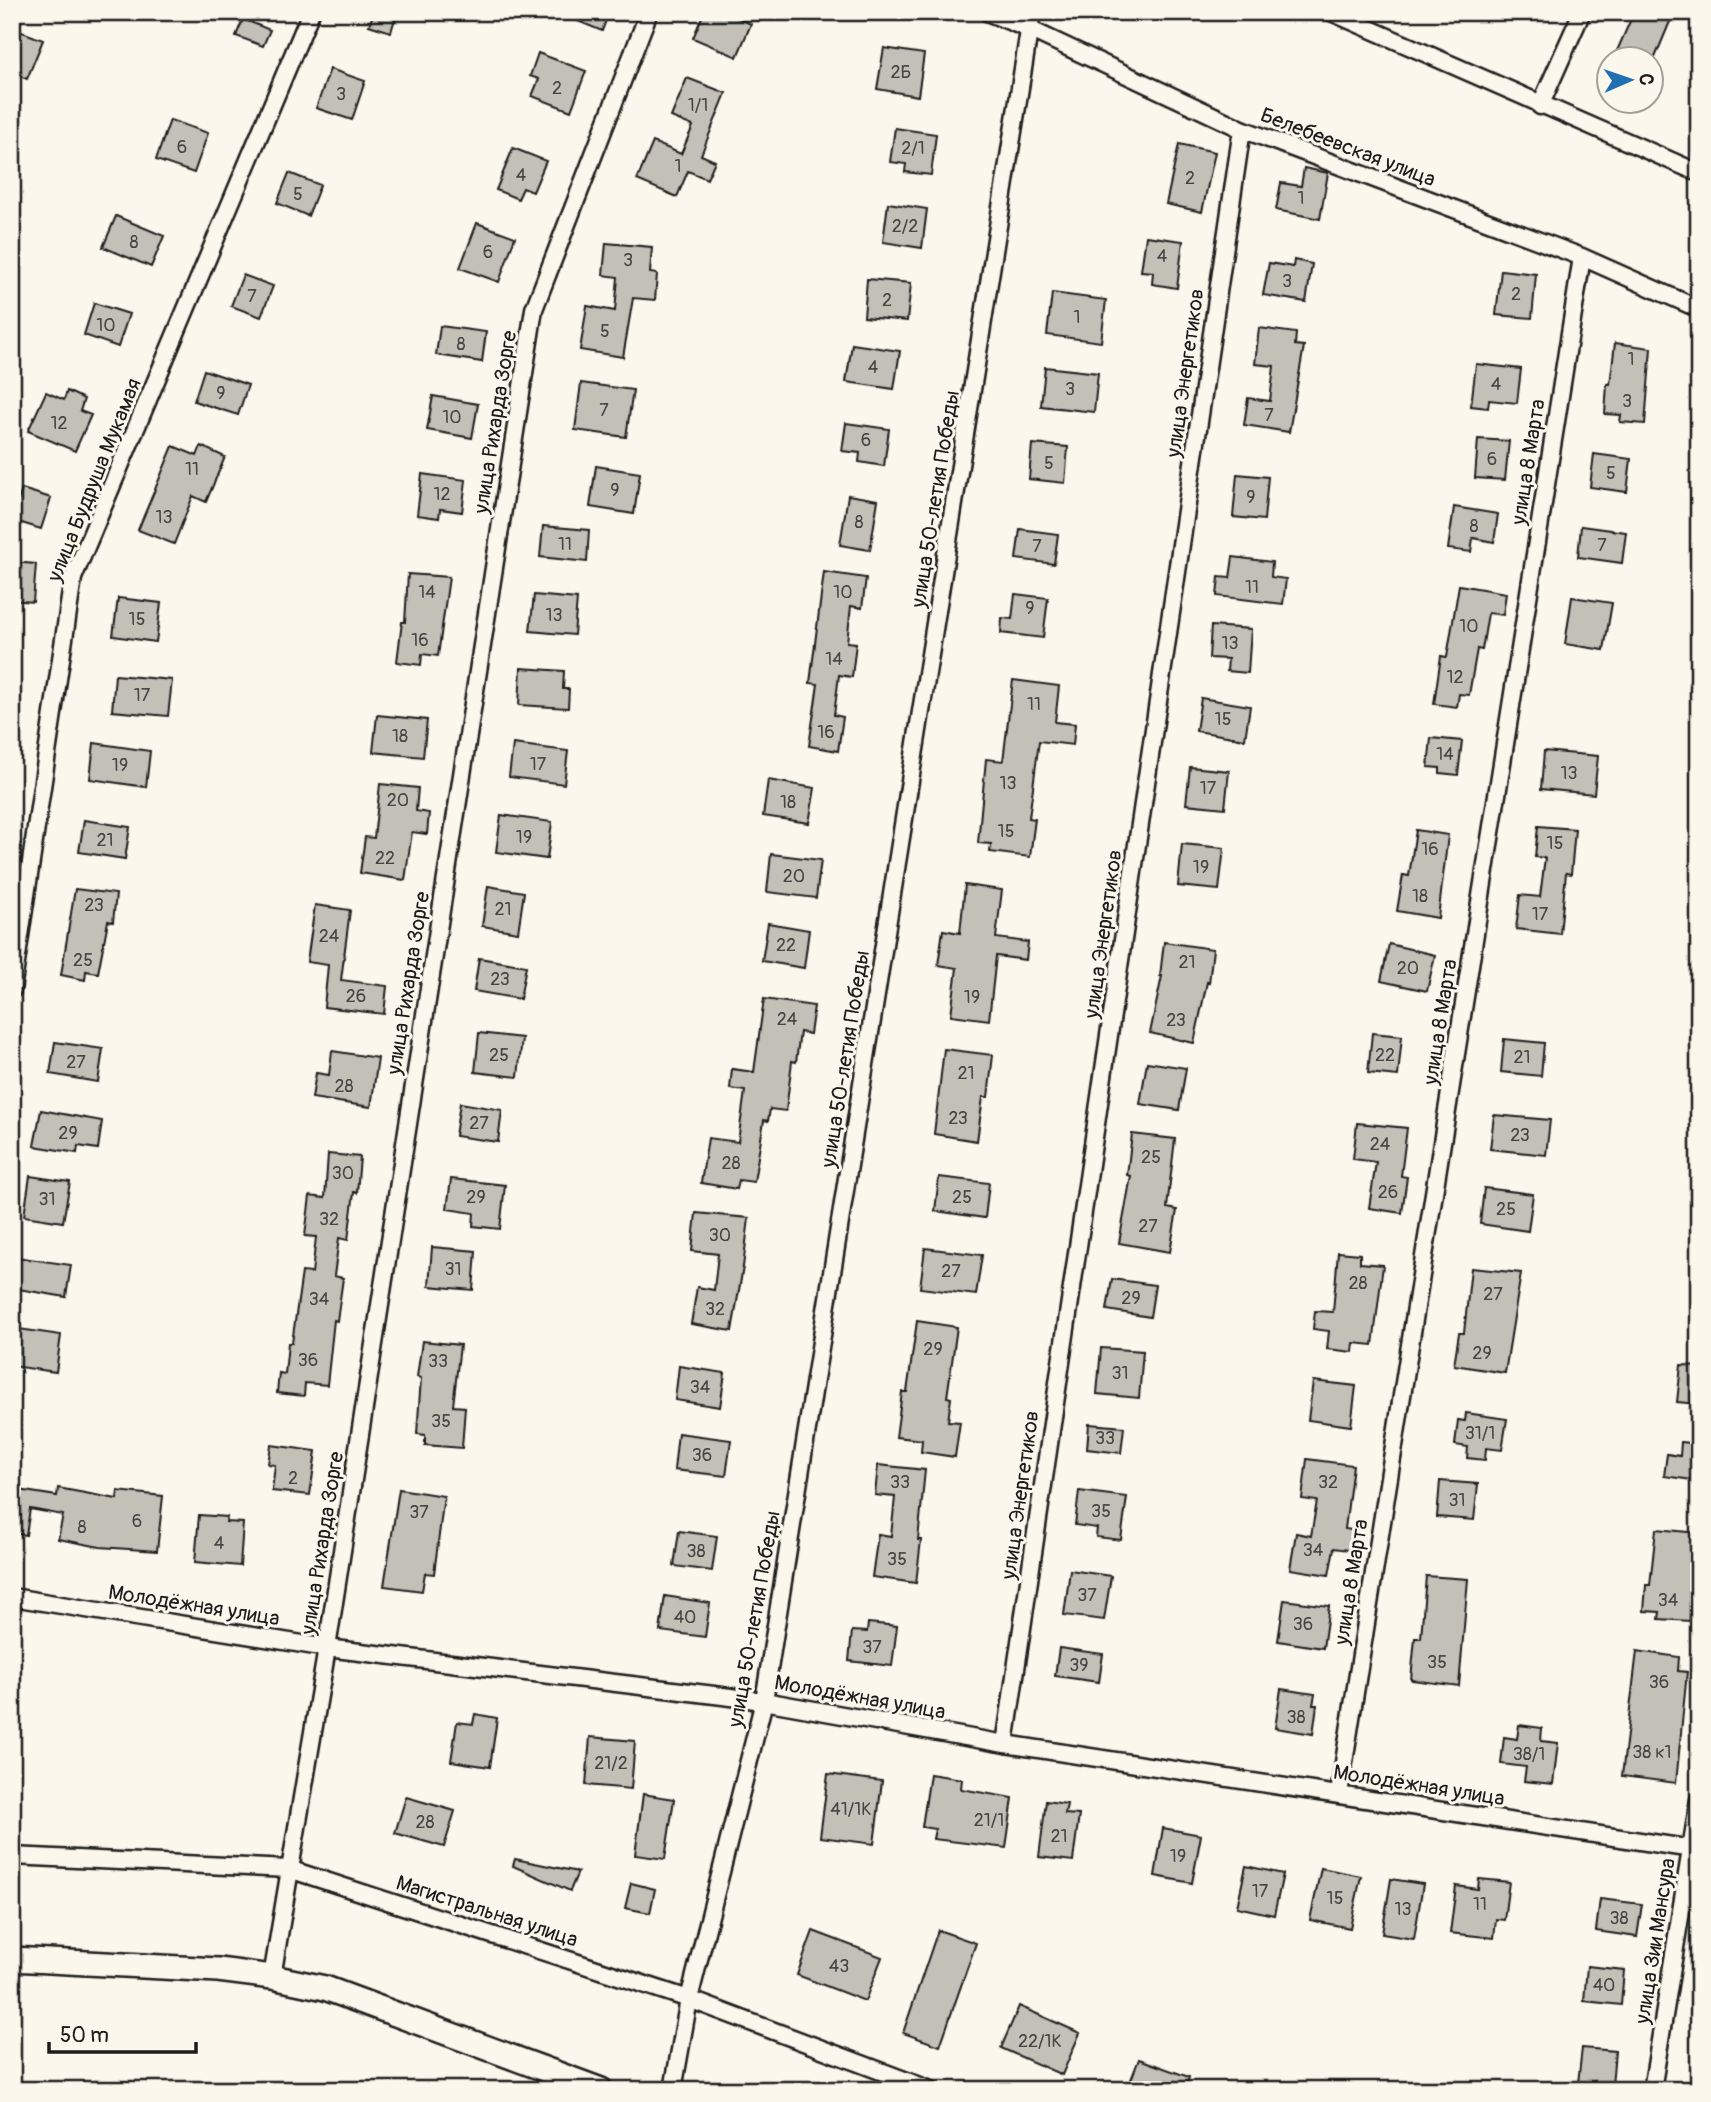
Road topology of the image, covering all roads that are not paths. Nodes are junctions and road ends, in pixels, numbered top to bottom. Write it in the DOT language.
graph roads {
  1 [pos="311,12"];
  2 [pos="649,12"];
  3 [pos="987,12"];
  4 [pos="1032,12"];
  5 [pos="1331,12"];
  6 [pos="1582,12"];
  7 [pos="1031,30"];
  8 [pos="1540,106"];
  9 [pos="1242,130"];
  10 [pos="1699,173"];
  11 [pos="1582,257"];
  12 [pos="1699,309"];
  13 [pos="12,990"];
  14 [pos="12,1597"];
  15 [pos="327,1648"];
  16 [pos="764,1701"];
  17 [pos="1005,1744"];
  18 [pos="1339,1794"];
  19 [pos="1699,1800"];
  20 [pos="1695,1849"];
  21 [pos="12,1856"];
  22 [pos="289,1869"];
  23 [pos="12,1959"];
  24 [pos="272,1977"];
  25 [pos="690,1999"];
  26 [pos="601,2090"];
  27 [pos="673,2090"];
  28 [pos="931,2090"];
  29 [pos="1652,2090"];
  1 -- 13 [label="street, улица Будруша Мукамая"];
  2 -- 15 [label="street, улица Рихарда Зорге"];
  3 -- 7 [label="street, Белебеевская улица"];
  4 -- 7 [label="street, улица 50-летия Победы"];
  5 -- 8 [label="street"];
  6 -- 8 [label="street"];
  7 -- 9 [label="street, Белебеевская улица"];
  7 -- 16 [label="street, улица 50-летия Победы"];
  8 -- 10 [label="street"];
  9 -- 11 [label="street, Белебеевская улица"];
  9 -- 17 [label="street, улица Энергетиков"];
  11 -- 12 [label="street, Белебеевская улица"];
  11 -- 18 [label="street, улица 8 Марта"];
  14 -- 15 [label="street, Молодёжная улица"];
  15 -- 16 [label="street, Молодёжная улица"];
  15 -- 22 [label="street, улица Рихарда Зорге"];
  16 -- 17 [label="street, Молодёжная улица"];
  16 -- 25 [label="street, улица 50-летия Победы"];
  17 -- 18 [label="street, Молодёжная улица"];
  18 -- 20 [label="street, Молодёжная улица"];
  19 -- 20 [label="street, улица Зии Мансура"];
  20 -- 29 [label="street, улица Зии Мансура"];
  21 -- 22 [label="street, Магистральная улица"];
  22 -- 24 [label="street, улица Рихарда Зорге"];
  22 -- 25 [label="street, Магистральная улица"];
  23 -- 24 [label="main road"];
  24 -- 26 [label="main road"];
  25 -- 27 [label="street, улица 50-летия Победы"];
  25 -- 28 [label="street, Магистральная улица"];
}
